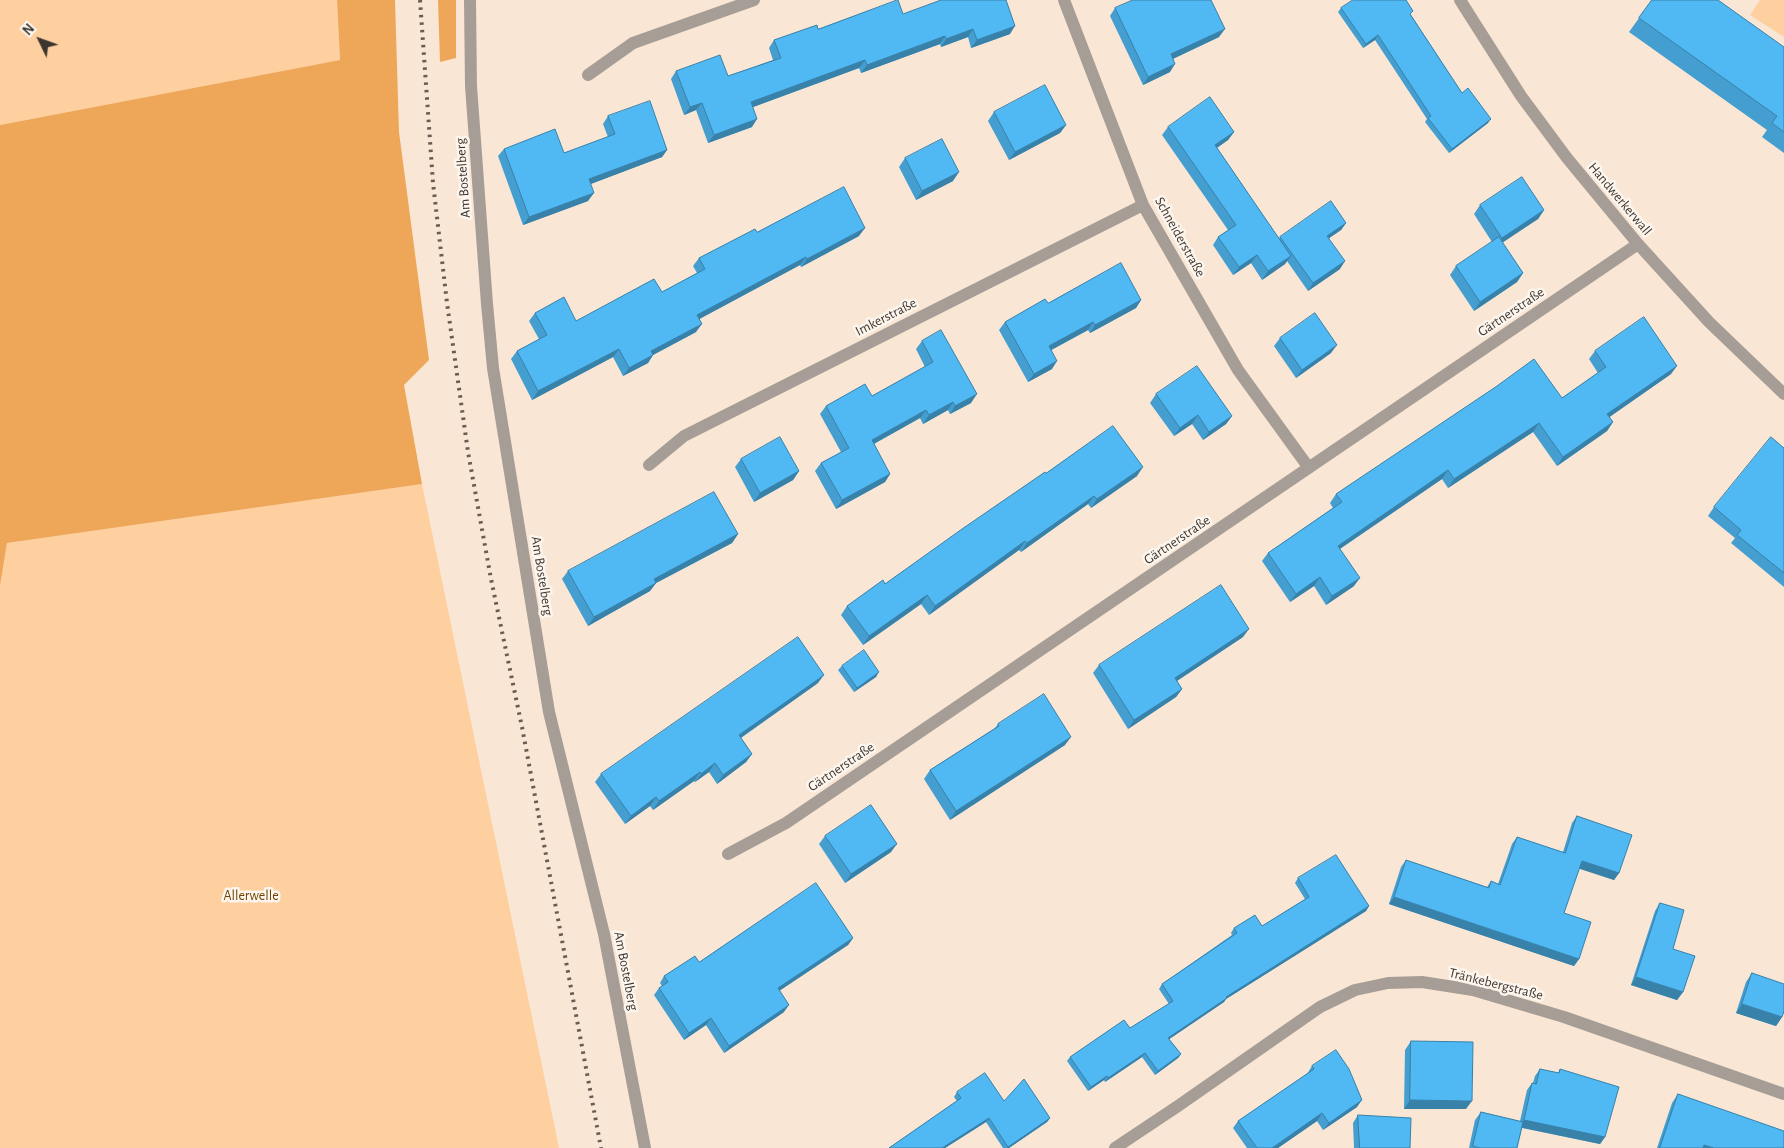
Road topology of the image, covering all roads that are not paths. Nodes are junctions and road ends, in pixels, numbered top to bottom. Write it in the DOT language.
graph roads {
  1 [pos="470,0"];
  2 [pos="754,0"];
  3 [pos="1064,0"];
  4 [pos="1460,0"];
  5 [pos="588,75"];
  6 [pos="1143,205"];
  7 [pos="1638,244"];
  8 [pos="1784,394"];
  9 [pos="649,465"];
  10 [pos="1309,468"];
  11 [pos="728,854"];
  12 [pos="1784,1094"];
  13 [pos="645,1148"];
  14 [pos="1115,1148"];
  1 -- 13 [label="street, Am Bostelberg"];
  2 -- 5 [label="street"];
  3 -- 6 [label="street, Schneiderstraße"];
  4 -- 7 [label="street, Handwerkerwall"];
  6 -- 9 [label="street, Imkerstraße"];
  6 -- 10 [label="street, Schneiderstraße"];
  7 -- 8 [label="street, Handwerkerwall"];
  7 -- 10 [label="street, Gärtnerstraße"];
  10 -- 11 [label="street, Gärtnerstraße"];
  12 -- 14 [label="street, Tränkebergstraße"];
}
